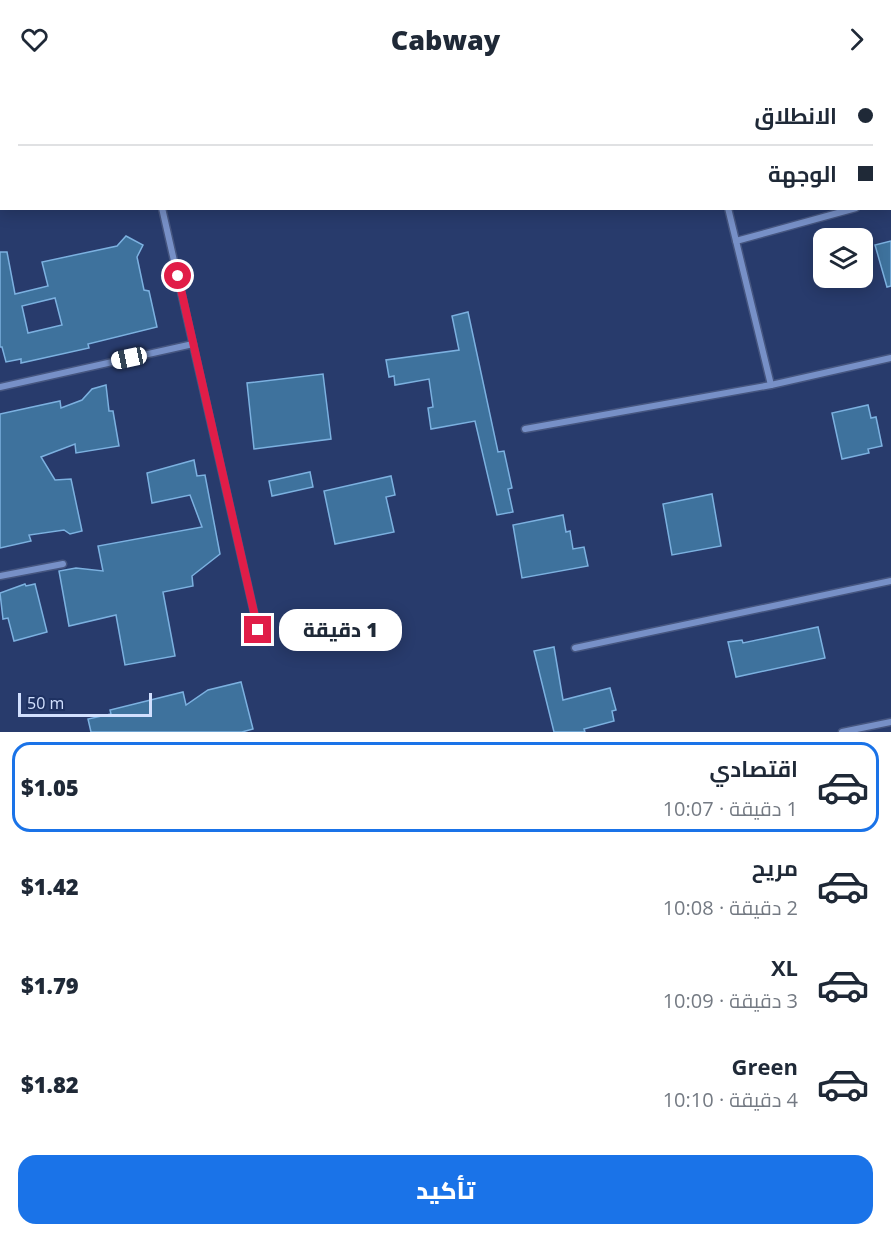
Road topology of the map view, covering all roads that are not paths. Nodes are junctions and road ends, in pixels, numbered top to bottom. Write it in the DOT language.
graph roads {
  1 [pos="162,210"];
  2 [pos="728,210"];
  3 [pos="849,210"];
  4 [pos="736,241"];
  5 [pos="193,344"];
  6 [pos="891,358"];
  7 [pos="771,385"];
  8 [pos="0,387"];
  9 [pos="525,429"];
  10 [pos="63,564"];
  11 [pos="0,576"];
  12 [pos="891,581"];
  13 [pos="258,630"];
  14 [pos="575,648"];
  15 [pos="891,722"];
  16 [pos="842,732"];
  1 -- 5 [label="street"];
  2 -- 4 [label="street"];
  3 -- 4 [label="street"];
  4 -- 7 [label="street"];
  5 -- 8 [label="street"];
  5 -- 13 [label="street"];
  6 -- 7 [label="street"];
  7 -- 9 [label="street"];
  10 -- 11 [label="street"];
  12 -- 14 [label="street"];
  15 -- 16 [label="street"];
}
